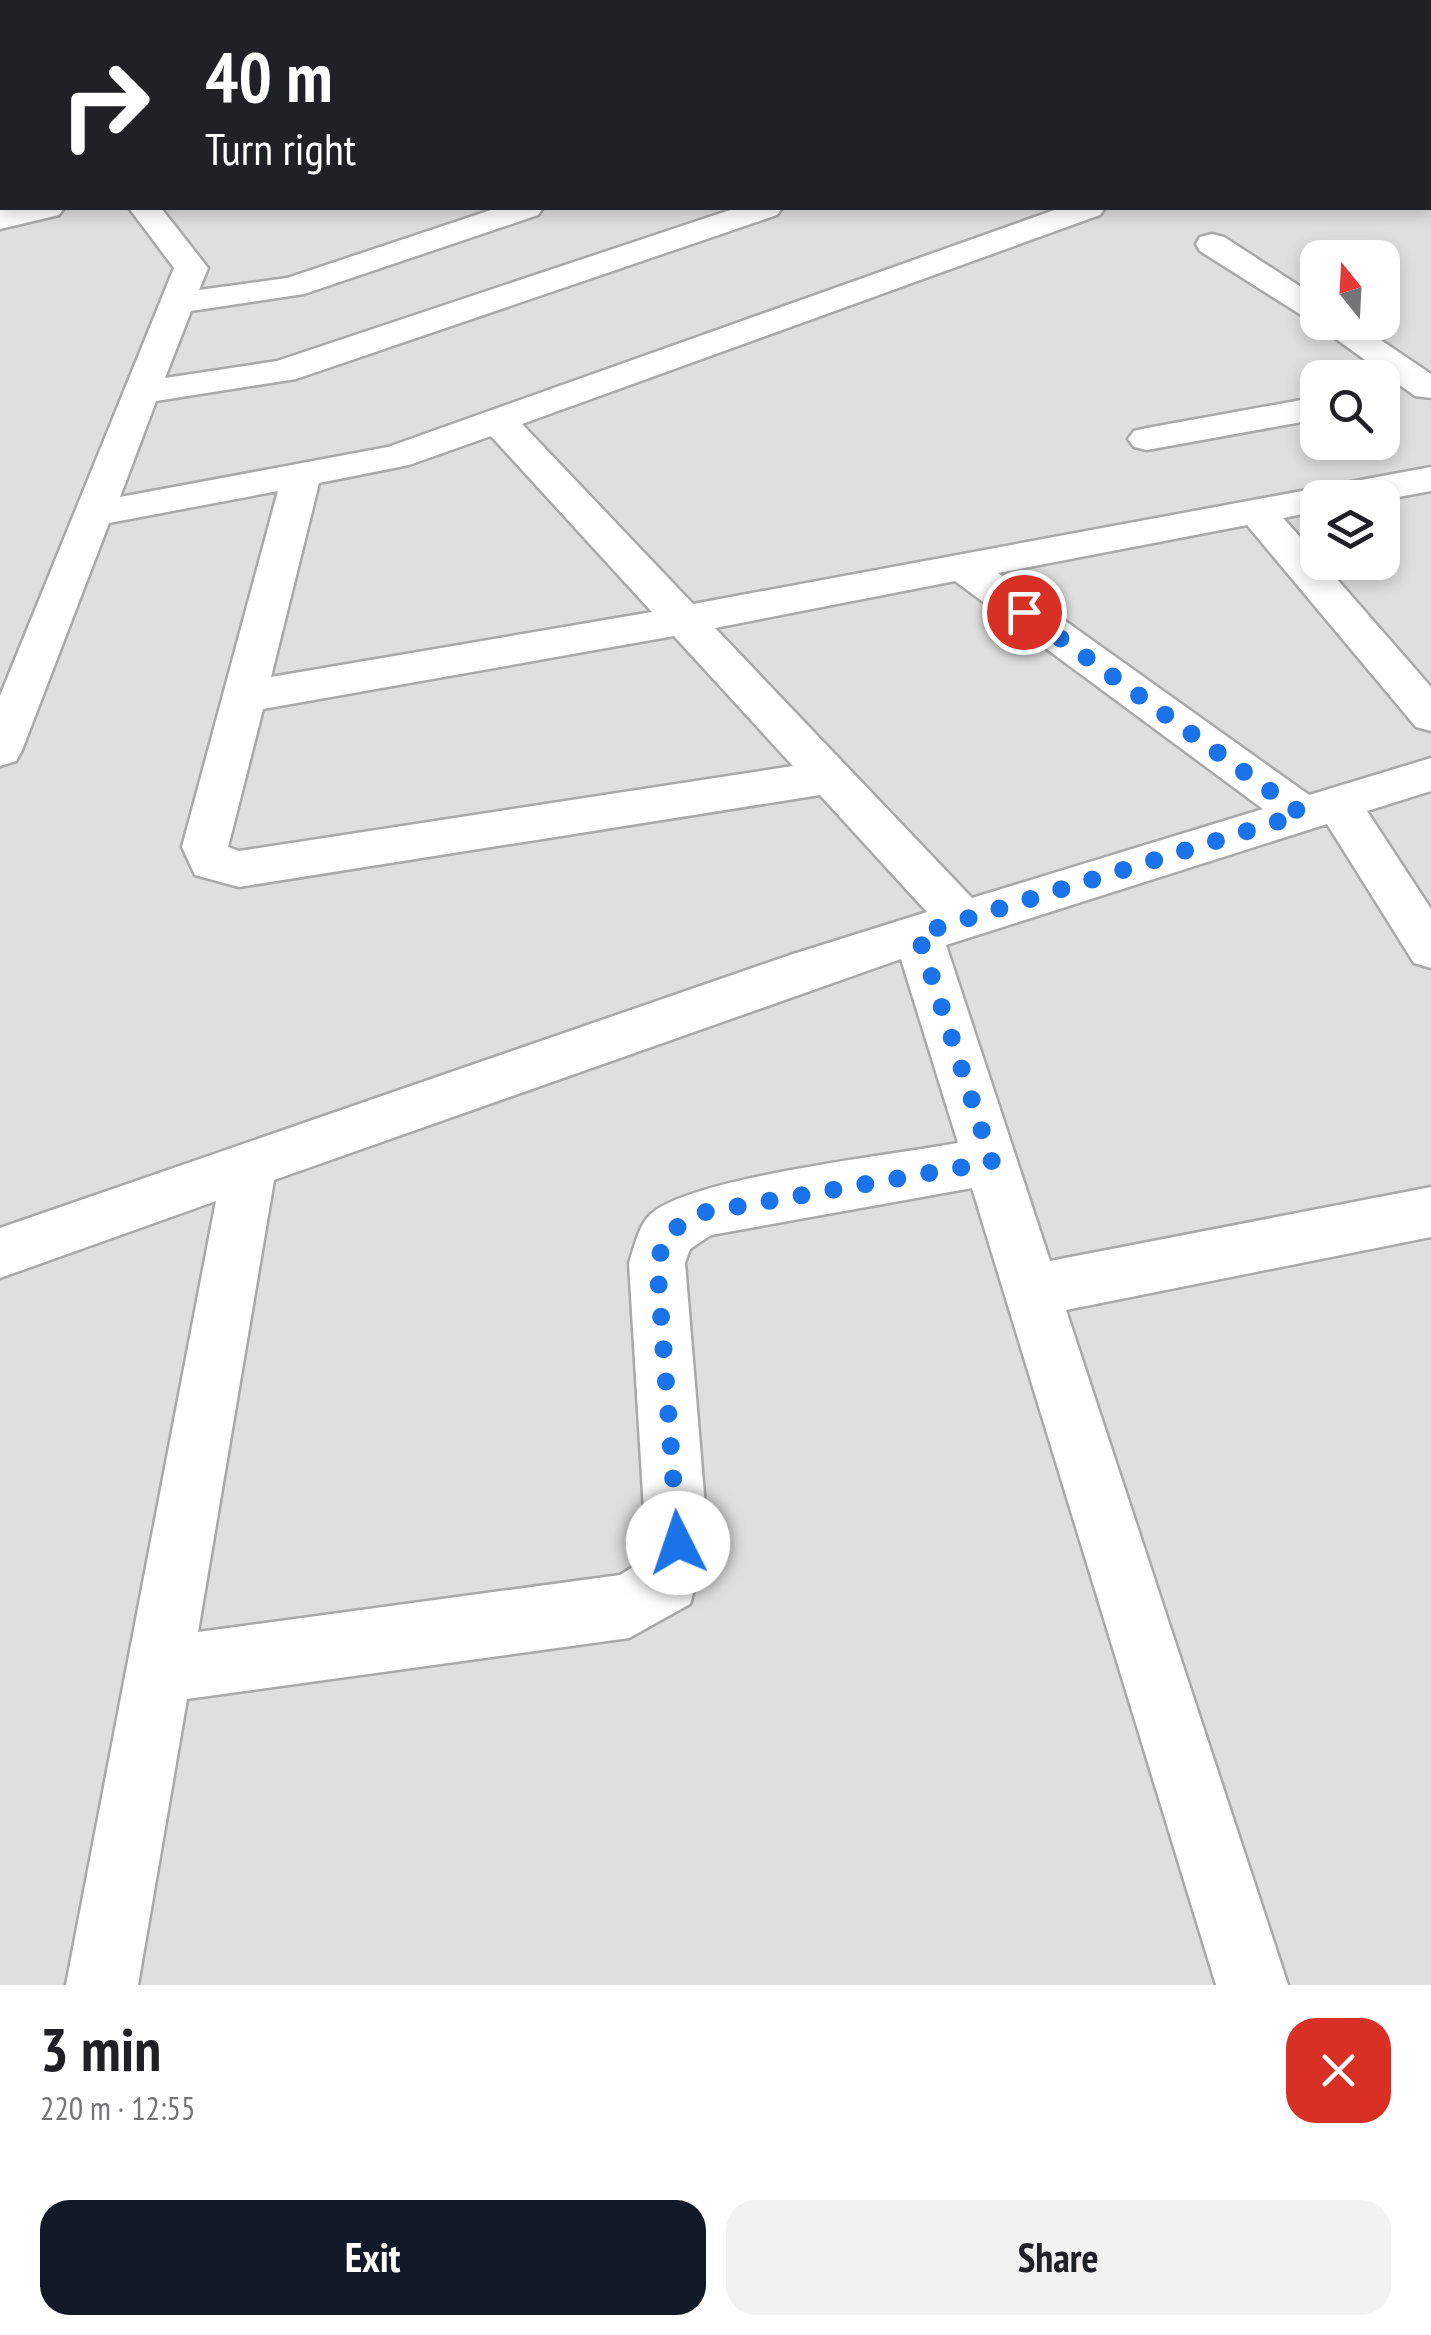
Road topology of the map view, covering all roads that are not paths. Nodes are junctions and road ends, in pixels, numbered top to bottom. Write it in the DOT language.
graph roads {
  1 [pos="39,210"];
  2 [pos="147,210"];
  3 [pos="521,210"];
  4 [pos="760,210"];
  5 [pos="1082,210"];
  6 [pos="0,219"];
  7 [pos="1212,244"];
  8 [pos="1300,302"];
  9 [pos="176,303"];
  10 [pos="1358,340"];
  11 [pos="1430,387"];
  12 [pos="141,393"];
  13 [pos="1400,393"];
  14 [pos="1300,411"];
  15 [pos="497,420"];
  16 [pos="1147,439"];
  17 [pos="302,474"];
  18 [pos="1431,479"];
  19 [pos="1400,485"];
  20 [pos="1300,502"];
  21 [pos="1256,511"];
  22 [pos="93,514"];
  23 [pos="962,567"];
  24 [pos="684,620"];
  25 [pos="244,697"];
  26 [pos="1431,716"];
  27 [pos="0,748"];
  28 [pos="1431,774"];
  29 [pos="830,776"];
  30 [pos="1320,808"];
  31 [pos="940,927"];
  32 [pos="1431,948"];
  33 [pos="992,1162"];
  34 [pos="250,1165"];
  35 [pos="1431,1212"];
  36 [pos="0,1253"];
  37 [pos="1034,1290"];
  38 [pos="159,1670"];
  39 [pos="102,1985"];
  40 [pos="1252,1985"];
  1 -- 6 [label="street"];
  2 -- 9 [label="street"];
  3 -- 9 [label="street"];
  4 -- 12 [label="street"];
  5 -- 15 [label="street"];
  7 -- 8 [label="street"];
  9 -- 12 [label="street"];
  10 -- 11 [label="street"];
  11 -- 13 [label="street"];
  12 -- 22 [label="street"];
  14 -- 16 [label="street"];
  15 -- 17 [label="street"];
  15 -- 24 [label="street"];
  17 -- 22 [label="street"];
  17 -- 25 [label="street"];
  18 -- 19 [label="street"];
  20 -- 21 [label="street"];
  21 -- 23 [label="street"];
  21 -- 26 [label="street"];
  22 -- 27 [label="street"];
  23 -- 24 [label="street"];
  23 -- 30 [label="street"];
  24 -- 25 [label="street"];
  24 -- 29 [label="street"];
  25 -- 29 [label="street"];
  28 -- 30 [label="street"];
  29 -- 31 [label="street"];
  30 -- 31 [label="street"];
  30 -- 32 [label="street"];
  31 -- 33 [label="street"];
  31 -- 34 [label="street"];
  33 -- 37 [label="street"];
  33 -- 38 [label="street"];
  34 -- 36 [label="street"];
  34 -- 38 [label="street"];
  35 -- 37 [label="street"];
  37 -- 40 [label="street"];
  38 -- 39 [label="street"];
}
